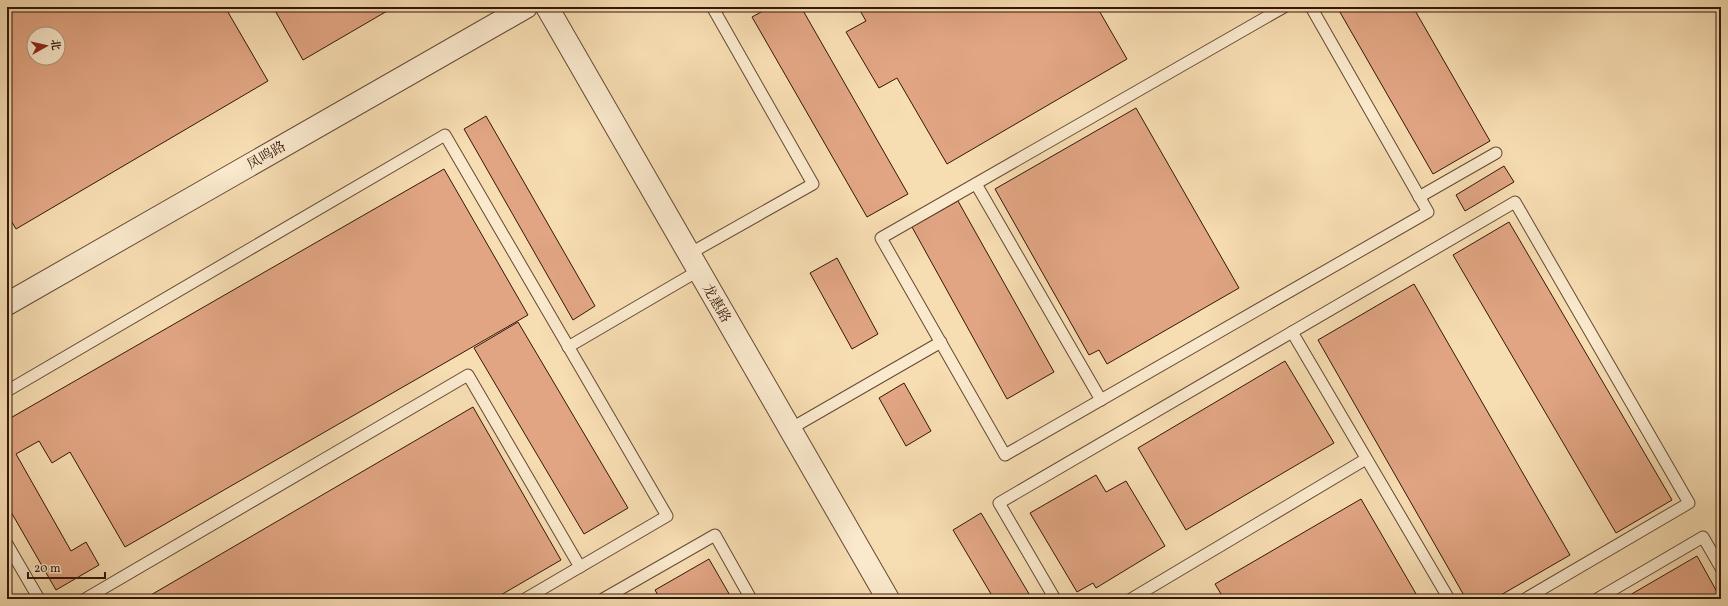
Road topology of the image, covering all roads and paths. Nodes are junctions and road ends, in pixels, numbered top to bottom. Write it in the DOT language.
graph roads {
  1 [pos="526,7"];
  2 [pos="547,7"];
  3 [pos="720,7"];
  4 [pos="1284,7"];
  5 [pos="1311,7"];
  6 [pos="1496,153"];
  7 [pos="976,184"];
  8 [pos="1419,197"];
  9 [pos="694,262"];
  10 [pos="7,304"];
  11 [pos="1292,332"];
  12 [pos="941,342"];
  13 [pos="568,347"];
  14 [pos="7,391"];
  15 [pos="1101,400"];
  16 [pos="790,429"];
  17 [pos="1366,459"];
  18 [pos="7,544"];
  19 [pos="580,567"];
  20 [pos="1721,568"];
  21 [pos="39,599"];
  22 [pos="86,599"];
  23 [pos="525,599"];
  24 [pos="604,599"];
  25 [pos="751,599"];
  26 [pos="888,599"];
  27 [pos="1055,599"];
  28 [pos="1131,599"];
  29 [pos="1449,599"];
  30 [pos="1525,599"];
  31 [pos="1597,599"];
  1 -- 10 [label="street, 凤鸣路"];
  2 -- 9 [label="street, 龙惠路"];
  3 -- 9 [label="lane"];
  4 -- 7 [label="lane"];
  5 -- 8 [label="lane"];
  6 -- 8 [label="lane"];
  7 -- 12 [label="lane"];
  7 -- 15 [label="lane"];
  8 -- 15 [label="lane"];
  9 -- 13 [label="lane"];
  9 -- 16 [label="street, 龙惠路"];
  11 -- 17 [label="lane"];
  11 -- 27 [label="lane"];
  11 -- 30 [label="lane"];
  12 -- 15 [label="lane"];
  12 -- 16 [label="lane"];
  13 -- 14 [label="lane"];
  13 -- 19 [label="lane"];
  16 -- 26 [label="street, 龙惠路"];
  17 -- 28 [label="lane"];
  17 -- 29 [label="lane"];
  18 -- 21 [label="lane"];
  19 -- 22 [label="lane"];
  19 -- 23 [label="lane"];
  20 -- 31 [label="lane"];
  24 -- 25 [label="lane"];
}
